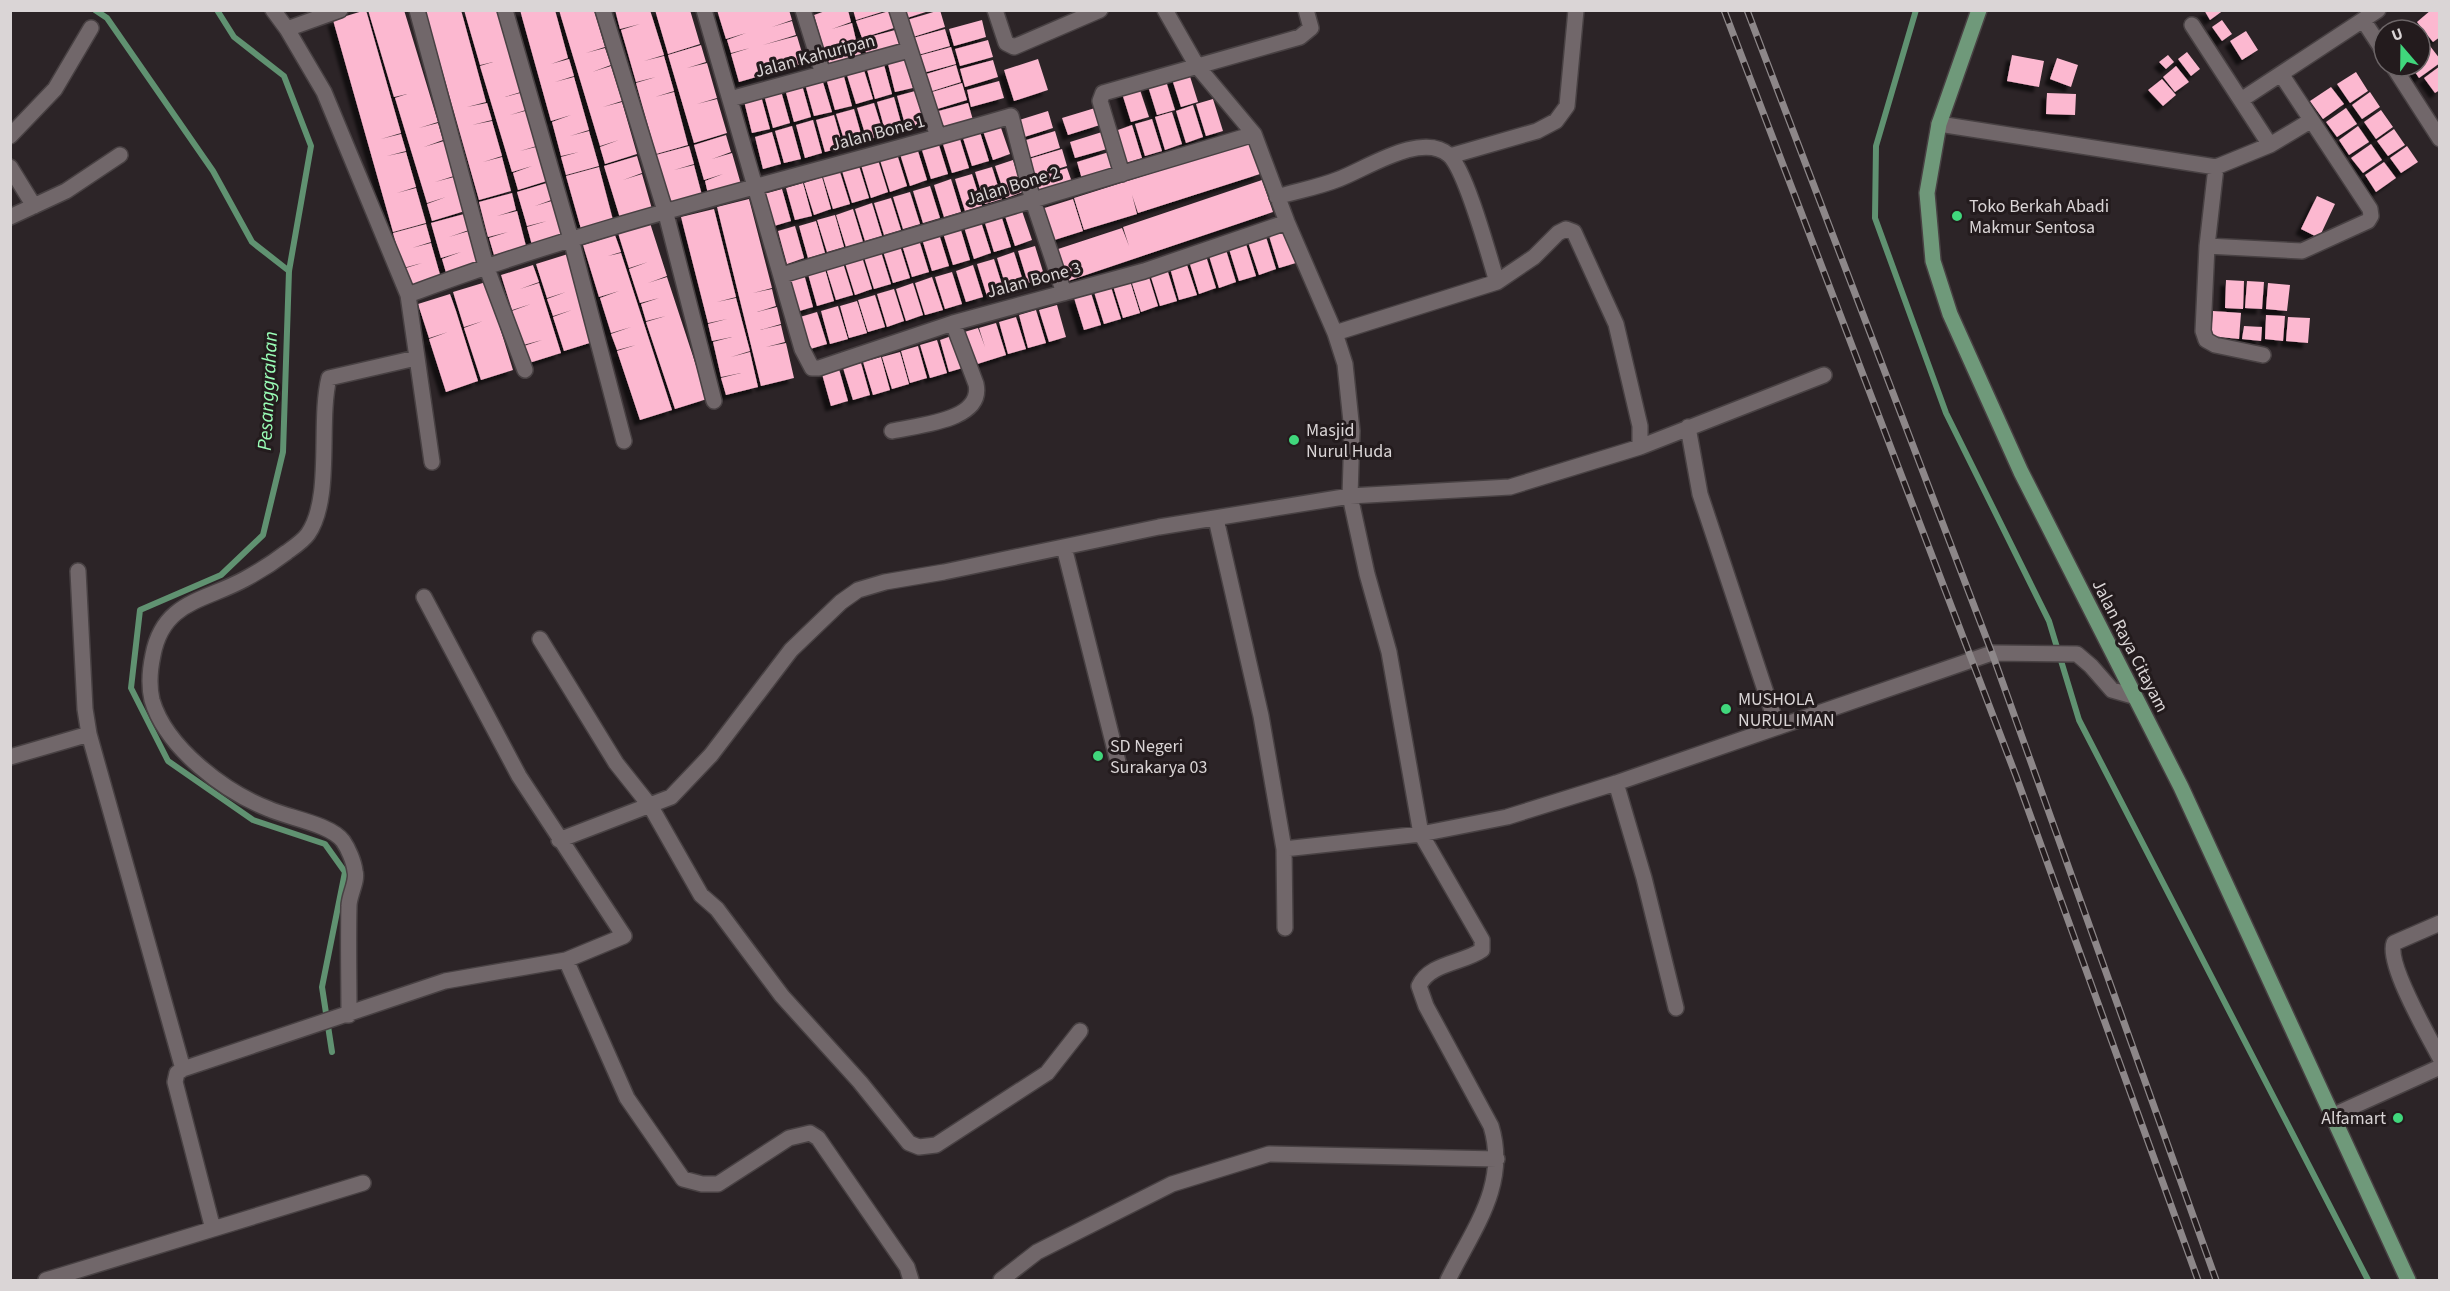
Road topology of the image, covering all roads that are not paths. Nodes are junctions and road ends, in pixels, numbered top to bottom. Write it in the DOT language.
graph roads {
  1 [pos="273,10"];
  2 [pos="340,10"];
  3 [pos="417,10"];
  4 [pos="505,10"];
  5 [pos="603,10"];
  6 [pos="704,10"];
  7 [pos="803,10"];
  8 [pos="897,10"];
  9 [pos="995,10"];
  10 [pos="1100,10"];
  11 [pos="1165,10"];
  12 [pos="1306,10"];
  13 [pos="1576,10"];
  14 [pos="1979,10"];
  15 [pos="2378,10"];
  16 [pos="2363,20"];
  17 [pos="2192,25"];
  18 [pos="91,28"];
  19 [pos="287,29"];
  20 [pos="2372,34"];
  21 [pos="909,50"];
  22 [pos="1197,66"];
  23 [pos="823,74"];
  24 [pos="2281,74"];
  25 [pos="2401,78"];
  26 [pos="730,99"];
  27 [pos="2241,100"];
  28 [pos="2310,122"];
  29 [pos="1939,124"];
  30 [pos="1254,134"];
  31 [pos="10,136"];
  32 [pos="938,137"];
  33 [pos="2439,139"];
  34 [pos="2270,145"];
  35 [pos="120,155"];
  36 [pos="1450,156"];
  37 [pos="10,167"];
  38 [pos="2216,167"];
  39 [pos="1122,174"];
  40 [pos="756,187"];
  41 [pos="1277,197"];
  42 [pos="1033,201"];
  43 [pos="34,206"];
  44 [pos="666,214"];
  45 [pos="10,217"];
  46 [pos="1287,222"];
  47 [pos="571,239"];
  48 [pos="2207,246"];
  49 [pos="486,266"];
  50 [pos="782,276"];
  51 [pos="1497,282"];
  52 [pos="1064,292"];
  53 [pos="408,295"];
  54 [pos="953,323"];
  55 [pos="1335,333"];
  56 [pos="2263,355"];
  57 [pos="416,358"];
  58 [pos="525,369"];
  59 [pos="1824,375"];
  60 [pos="714,401"];
  61 [pos="1688,427"];
  62 [pos="892,431"];
  63 [pos="624,441"];
  64 [pos="1640,447"];
  65 [pos="432,462"];
  66 [pos="1350,496"];
  67 [pos="1216,519"];
  68 [pos="1064,547"];
  69 [pos="78,571"];
  70 [pos="424,597"];
  71 [pos="540,639"];
  72 [pos="2133,696"];
  73 [pos="1777,726"];
  74 [pos="89,734"];
  75 [pos="10,757"];
  76 [pos="1119,766"];
  77 [pos="1616,783"];
  78 [pos="651,807"];
  79 [pos="1422,834"];
  80 [pos="559,840"];
  81 [pos="1284,849"];
  82 [pos="2439,923"];
  83 [pos="1285,928"];
  84 [pos="566,960"];
  85 [pos="1676,1008"];
  86 [pos="349,1015"];
  87 [pos="1080,1031"];
  88 [pos="2439,1058"];
  89 [pos="2439,1067"];
  90 [pos="183,1069"];
  91 [pos="2334,1115"];
  92 [pos="1497,1159"];
  93 [pos="363,1184"];
  94 [pos="213,1228"];
  95 [pos="46,1281"];
  96 [pos="911,1281"];
  97 [pos="1001,1281"];
  98 [pos="1448,1281"];
  99 [pos="2408,1281"];
  1 -- 19 [label="street"];
  2 -- 19 [label="street"];
  3 -- 49 [label="street"];
  4 -- 47 [label="street"];
  5 -- 44 [label="street"];
  6 -- 26 [label="street"];
  7 -- 23 [label="street"];
  8 -- 21 [label="street"];
  9 -- 10 [label="street"];
  11 -- 22 [label="street"];
  12 -- 22 [label="street"];
  13 -- 36 [label="street"];
  14 -- 29 [label="main road, Jalan Raya Citayam"];
  15 -- 16 [label="street"];
  16 -- 20 [label="street"];
  16 -- 24 [label="street"];
  17 -- 27 [label="street"];
  18 -- 31 [label="street"];
  19 -- 53 [label="street"];
  21 -- 23 [label="street, Jalan Kahuripan"];
  21 -- 32 [label="street"];
  22 -- 30 [label="street"];
  22 -- 39 [label="street"];
  23 -- 26 [label="street, Jalan Kahuripan"];
  24 -- 27 [label="street"];
  24 -- 28 [label="street"];
  25 -- 33 [label="street"];
  26 -- 40 [label="street"];
  27 -- 34 [label="street"];
  28 -- 34 [label="street"];
  28 -- 48 [label="street"];
  29 -- 38 [label="street"];
  29 -- 72 [label="main road, Jalan Raya Citayam"];
  30 -- 39 [label="street, Jalan Bone 2"];
  30 -- 41 [label="street"];
  32 -- 40 [label="street, Jalan Bone 1"];
  32 -- 42 [label="street, Jalan Bone 1"];
  34 -- 38 [label="street"];
  35 -- 43 [label="street"];
  36 -- 41 [label="street"];
  36 -- 51 [label="street"];
  37 -- 43 [label="street"];
  38 -- 48 [label="street"];
  39 -- 42 [label="street, Jalan Bone 2"];
  40 -- 44 [label="street, Jalan Bone 1"];
  40 -- 50 [label="street"];
  41 -- 46 [label="street"];
  42 -- 50 [label="street, Jalan Bone 2"];
  42 -- 52 [label="street"];
  43 -- 45 [label="street"];
  44 -- 47 [label="street, Jalan Bone 1"];
  44 -- 60 [label="street"];
  46 -- 52 [label="street, Jalan Bone 3"];
  46 -- 55 [label="street"];
  47 -- 49 [label="street, Jalan Bone 1"];
  47 -- 63 [label="street"];
  48 -- 56 [label="street"];
  49 -- 53 [label="street, Jalan Bone 1"];
  49 -- 58 [label="street"];
  50 -- 54 [label="street, Jalan Bone 3"];
  51 -- 55 [label="street"];
  51 -- 64 [label="street"];
  52 -- 54 [label="street, Jalan Bone 3"];
  53 -- 57 [label="street"];
  54 -- 62 [label="street"];
  55 -- 66 [label="street"];
  57 -- 65 [label="street"];
  57 -- 86 [label="street"];
  59 -- 61 [label="street"];
  61 -- 64 [label="street"];
  61 -- 73 [label="street"];
  64 -- 66 [label="street"];
  66 -- 67 [label="street"];
  66 -- 79 [label="street"];
  67 -- 68 [label="street"];
  67 -- 81 [label="street"];
  68 -- 76 [label="street"];
  68 -- 78 [label="street"];
  69 -- 74 [label="street"];
  70 -- 80 [label="street"];
  71 -- 78 [label="street"];
  72 -- 73 [label="street"];
  72 -- 91 [label="main road, Jalan Raya Citayam"];
  73 -- 77 [label="street"];
  74 -- 75 [label="street"];
  74 -- 90 [label="street"];
  77 -- 79 [label="street"];
  77 -- 85 [label="street"];
  78 -- 80 [label="street"];
  78 -- 87 [label="street"];
  79 -- 81 [label="street"];
  79 -- 92 [label="street"];
  80 -- 84 [label="street"];
  81 -- 83 [label="street"];
  82 -- 88 [label="street"];
  84 -- 86 [label="street"];
  84 -- 96 [label="street"];
  86 -- 90 [label="street"];
  89 -- 91 [label="street"];
  90 -- 94 [label="street"];
  91 -- 99 [label="main road, Jalan Raya Citayam"];
  92 -- 97 [label="street"];
  92 -- 98 [label="street"];
  93 -- 94 [label="street"];
  94 -- 95 [label="street"];
}
